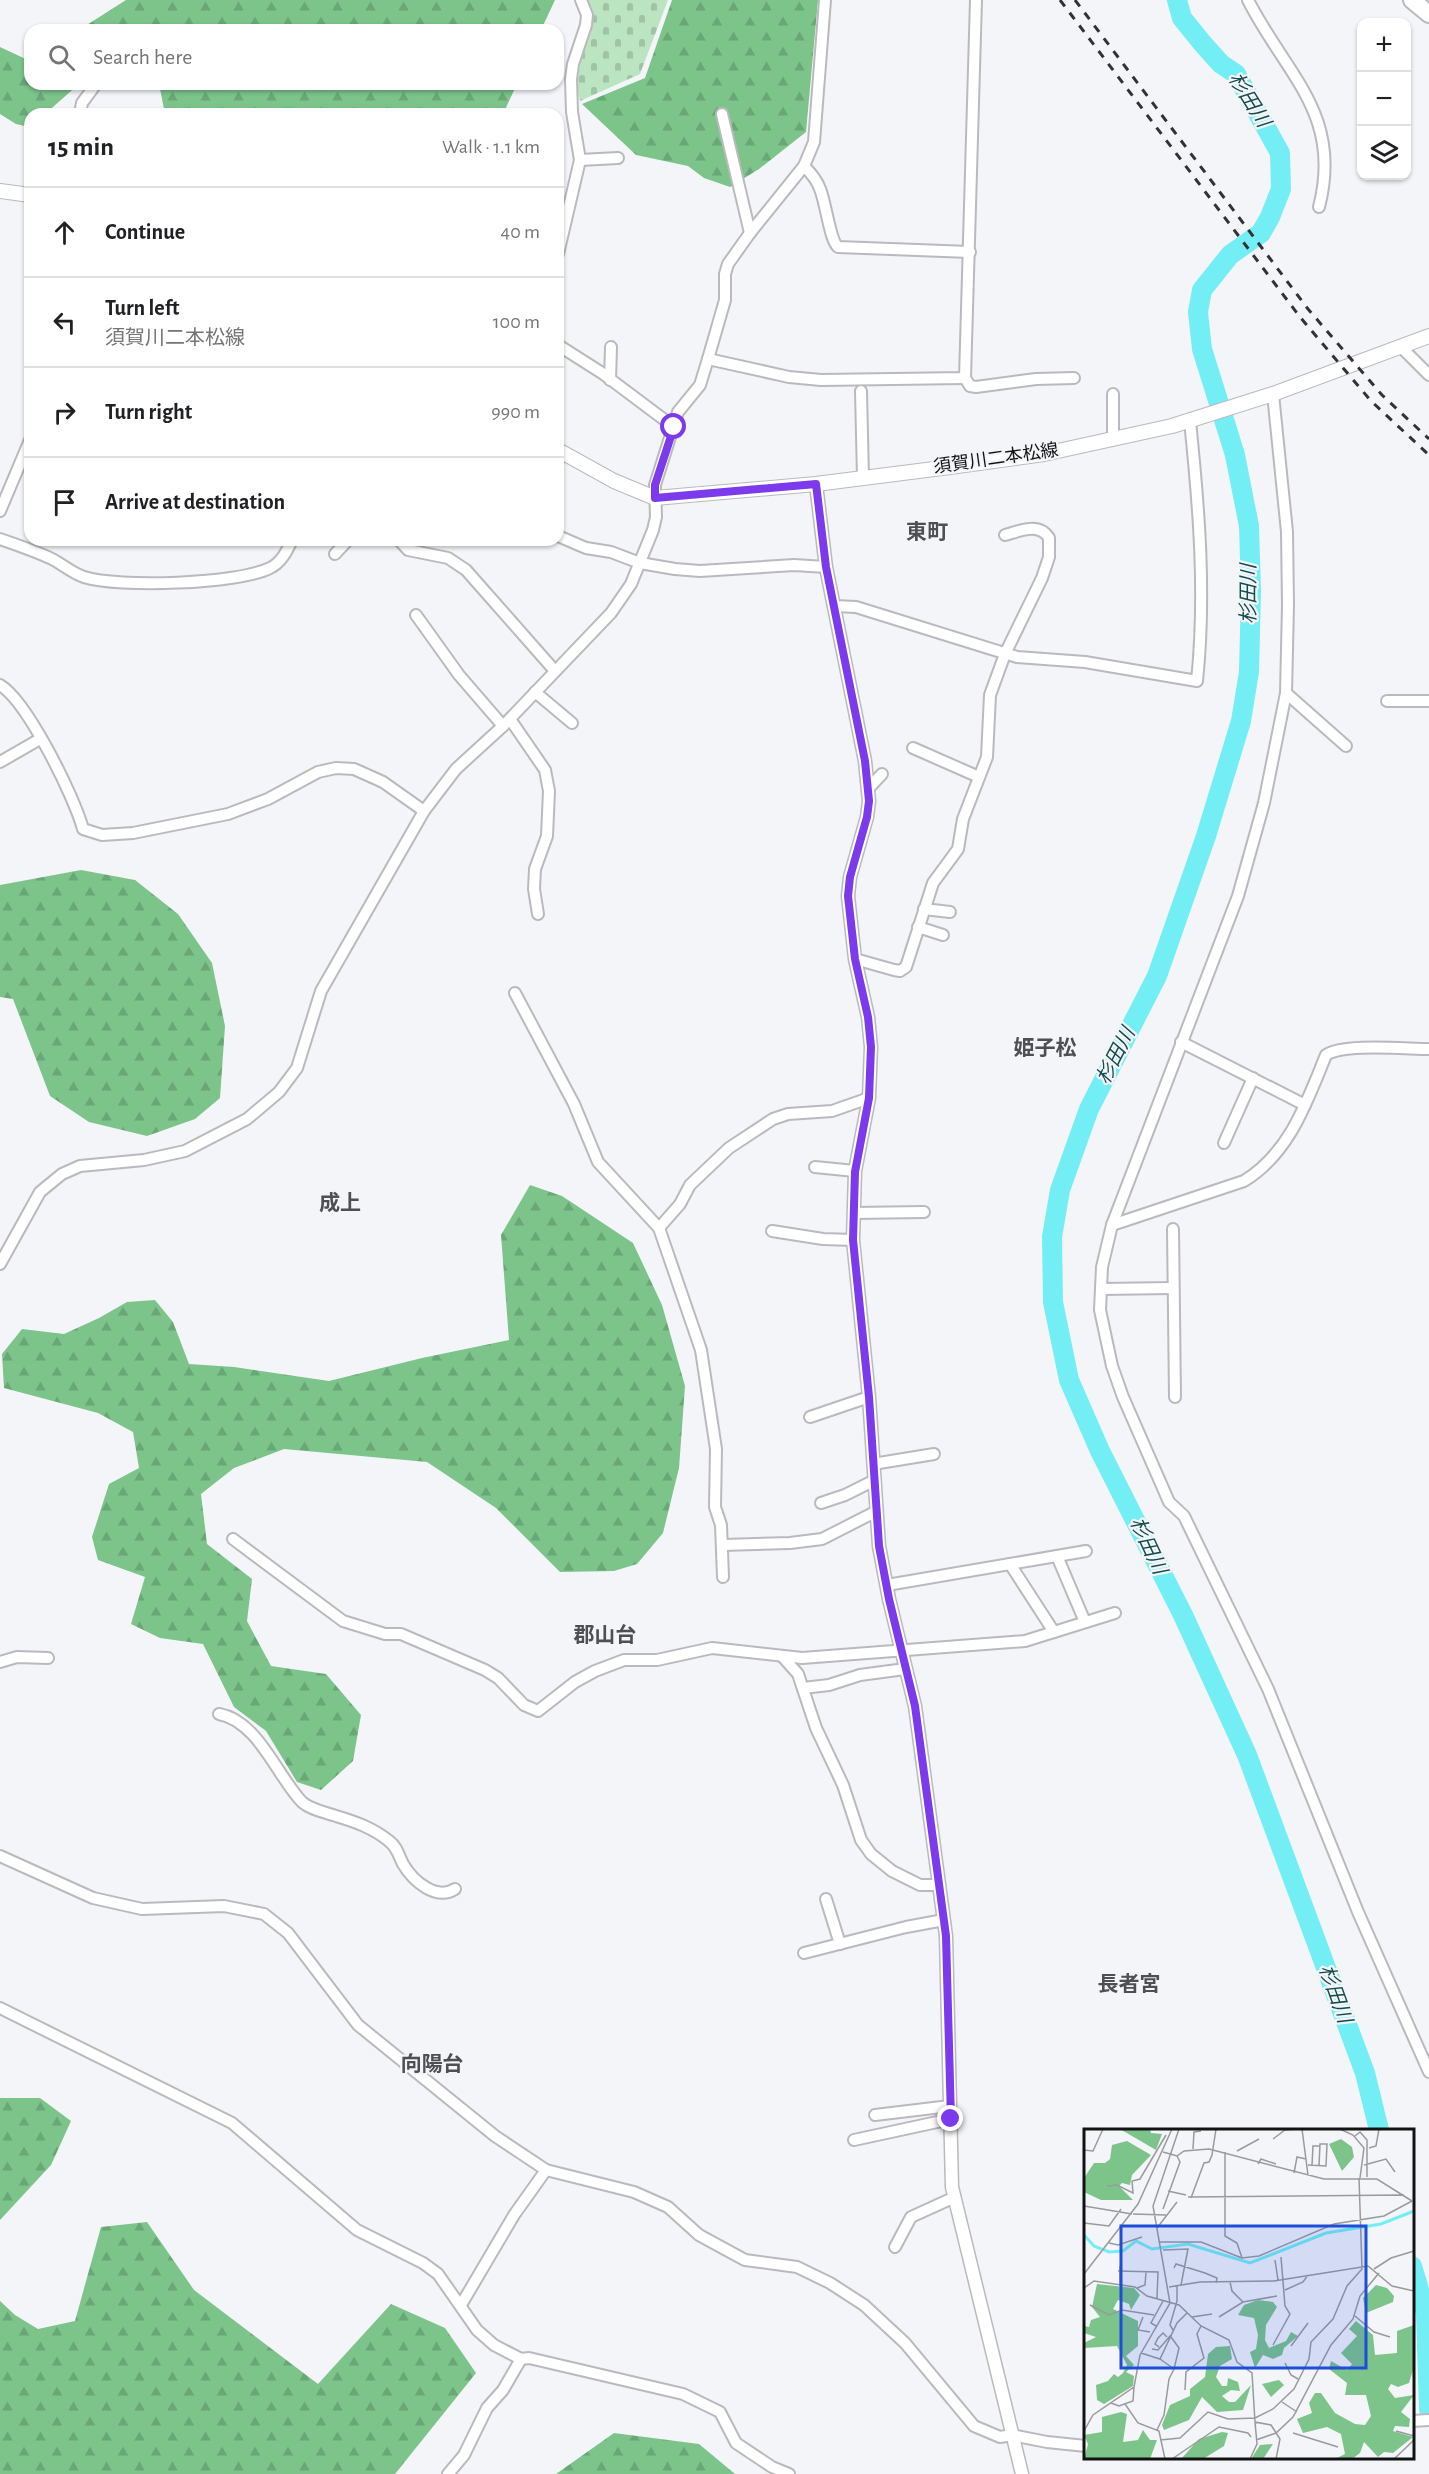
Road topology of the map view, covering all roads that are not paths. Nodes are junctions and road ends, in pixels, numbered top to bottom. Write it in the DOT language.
graph roads {
  1 [pos="581,0"];
  2 [pos="825,0"];
  3 [pos="976,0"];
  4 [pos="1248,0"];
  5 [pos="1412,0"];
  6 [pos="1429,14"];
  7 [pos="92,90"];
  8 [pos="81,108"];
  9 [pos="722,114"];
  10 [pos="618,158"];
  11 [pos="580,160"];
  12 [pos="804,166"];
  13 [pos="0,191"];
  14 [pos="24,194"];
  15 [pos="1319,207"];
  16 [pos="564,228"];
  17 [pos="750,233"];
  18 [pos="970,252"];
  19 [pos="1429,336"];
  20 [pos="611,347"];
  21 [pos="1401,347"];
  22 [pos="564,348"];
  23 [pos="708,359"];
  24 [pos="1429,375"];
  25 [pos="965,378"];
  26 [pos="1074,378"];
  27 [pos="610,380"];
  28 [pos="861,391"];
  29 [pos="1113,394"];
  30 [pos="1270,395"];
  31 [pos="1194,420"];
  32 [pos="674,427"];
  33 [pos="1113,439"];
  34 [pos="564,453"];
  35 [pos="24,454"];
  36 [pos="863,477"];
  37 [pos="816,484"];
  38 [pos="655,498"];
  39 [pos="0,512"];
  40 [pos="1005,535"];
  41 [pos="0,539"];
  42 [pos="564,539"];
  43 [pos="289,546"];
  44 [pos="342,546"];
  45 [pos="404,546"];
  46 [pos="335,554"];
  47 [pos="640,563"];
  48 [pos="826,567"];
  49 [pos="835,606"];
  50 [pos="416,615"];
  51 [pos="1005,654"];
  52 [pos="555,671"];
  53 [pos="0,685"];
  54 [pos="535,692"];
  55 [pos="1286,693"];
  56 [pos="1387,701"];
  57 [pos="1429,701"];
  58 [pos="506,722"];
  59 [pos="572,723"];
  60 [pos="40,739"];
  61 [pos="1346,746"];
  62 [pos="913,748"];
  63 [pos="0,762"];
  64 [pos="882,774"];
  65 [pos="979,777"];
  66 [pos="868,789"];
  67 [pos="424,811"];
  68 [pos="924,909"];
  69 [pos="950,912"];
  70 [pos="538,914"];
  71 [pos="918,927"];
  72 [pos="944,935"];
  73 [pos="855,959"];
  74 [pos="515,993"];
  75 [pos="1181,1042"];
  76 [pos="1429,1049"];
  77 [pos="1253,1078"];
  78 [pos="869,1098"];
  79 [pos="1305,1105"];
  80 [pos="1224,1143"];
  81 [pos="815,1167"];
  82 [pos="855,1172"];
  83 [pos="924,1212"];
  84 [pos="854,1213"];
  85 [pos="1112,1225"];
  86 [pos="659,1228"];
  87 [pos="1173,1229"];
  88 [pos="772,1231"];
  89 [pos="853,1240"];
  90 [pos="0,1264"];
  91 [pos="1173,1288"];
  92 [pos="1101,1289"];
  93 [pos="869,1397"];
  94 [pos="1175,1397"];
  95 [pos="810,1417"];
  96 [pos="934,1454"];
  97 [pos="873,1464"];
  98 [pos="874,1480"];
  99 [pos="820,1503"];
  100 [pos="877,1511"];
  101 [pos="233,1539"];
  102 [pos="723,1545"];
  103 [pos="1086,1551"];
  104 [pos="1057,1556"];
  105 [pos="1010,1564"];
  106 [pos="723,1577"];
  107 [pos="887,1585"];
  108 [pos="1116,1613"];
  109 [pos="1085,1622"];
  110 [pos="1054,1632"];
  111 [pos="900,1650"];
  112 [pos="782,1656"];
  113 [pos="48,1658"];
  114 [pos="0,1662"];
  115 [pos="905,1669"];
  116 [pos="803,1688"];
  117 [pos="219,1714"];
  118 [pos="0,1856"];
  119 [pos="939,1885"];
  120 [pos="455,1889"];
  121 [pos="826,1899"];
  122 [pos="944,1920"];
  123 [pos="840,1944"];
  124 [pos="804,1953"];
  125 [pos="0,2008"];
  126 [pos="1429,2072"];
  127 [pos="951,2112"];
  128 [pos="875,2115"];
  129 [pos="854,2140"];
  130 [pos="546,2170"];
  131 [pos="955,2197"];
  132 [pos="895,2247"];
  133 [pos="461,2305"];
  134 [pos="521,2359"];
  135 [pos="1429,2420"];
  136 [pos="1414,2421"];
  137 [pos="1012,2435"];
  138 [pos="1084,2446"];
  139 [pos="448,2474"];
  140 [pos="789,2474"];
  141 [pos="1022,2474"];
  1 -- 11 [label="street"];
  2 -- 12 [label="street"];
  3 -- 18 [label="street"];
  4 -- 15 [label="street"];
  5 -- 6 [label="highway"];
  7 -- 8 [label="street"];
  9 -- 17 [label="street"];
  10 -- 11 [label="street"];
  11 -- 16 [label="street"];
  12 -- 17 [label="street"];
  12 -- 18 [label="street"];
  13 -- 14 [label="main road"];
  17 -- 23 [label="street"];
  18 -- 25 [label="street"];
  19 -- 21 [label="main road, 須賀川二本松線"];
  20 -- 27 [label="street"];
  21 -- 24 [label="street"];
  21 -- 30 [label="main road, 須賀川二本松線"];
  22 -- 27 [label="street"];
  23 -- 25 [label="street"];
  23 -- 32 [label="street"];
  25 -- 26 [label="street"];
  27 -- 32 [label="street"];
  28 -- 36 [label="street"];
  29 -- 33 [label="street"];
  30 -- 31 [label="main road, 須賀川二本松線"];
  30 -- 55 [label="street"];
  31 -- 33 [label="main road, 須賀川二本松線"];
  31 -- 51 [label="street"];
  32 -- 38 [label="street"];
  33 -- 36 [label="main road, 須賀川二本松線"];
  34 -- 38 [label="main road, 須賀川二本松線"];
  35 -- 39 [label="street"];
  36 -- 37 [label="main road, 須賀川二本松線"];
  37 -- 38 [label="main road, 須賀川二本松線"];
  37 -- 48 [label="street"];
  38 -- 47 [label="street"];
  40 -- 51 [label="street"];
  41 -- 43 [label="street"];
  42 -- 47 [label="street"];
  44 -- 46 [label="street"];
  45 -- 52 [label="street"];
  47 -- 48 [label="street"];
  47 -- 52 [label="street"];
  48 -- 49 [label="street"];
  49 -- 51 [label="street"];
  49 -- 66 [label="street"];
  50 -- 58 [label="street"];
  51 -- 65 [label="street"];
  52 -- 54 [label="street"];
  53 -- 60 [label="street"];
  54 -- 58 [label="street"];
  54 -- 59 [label="street"];
  55 -- 61 [label="street"];
  55 -- 75 [label="street"];
  56 -- 57 [label="street"];
  58 -- 67 [label="street"];
  58 -- 70 [label="street"];
  60 -- 63 [label="street"];
  60 -- 67 [label="street"];
  62 -- 65 [label="street"];
  64 -- 66 [label="street"];
  65 -- 68 [label="street"];
  66 -- 73 [label="street"];
  67 -- 90 [label="street"];
  68 -- 69 [label="street"];
  68 -- 71 [label="street"];
  71 -- 72 [label="street"];
  71 -- 73 [label="street"];
  73 -- 78 [label="street"];
  74 -- 86 [label="street"];
  75 -- 77 [label="street"];
  75 -- 85 [label="street"];
  76 -- 79 [label="street"];
  77 -- 79 [label="street"];
  77 -- 80 [label="street"];
  78 -- 82 [label="street"];
  78 -- 86 [label="street"];
  79 -- 85 [label="street"];
  81 -- 82 [label="street"];
  82 -- 84 [label="street"];
  83 -- 84 [label="street"];
  84 -- 89 [label="street"];
  85 -- 92 [label="street"];
  86 -- 102 [label="street"];
  87 -- 91 [label="street"];
  88 -- 89 [label="street"];
  89 -- 93 [label="street"];
  91 -- 92 [label="street"];
  91 -- 94 [label="street"];
  92 -- 126 [label="street"];
  93 -- 95 [label="street"];
  93 -- 97 [label="street"];
  96 -- 97 [label="street"];
  97 -- 98 [label="street"];
  98 -- 99 [label="street"];
  98 -- 100 [label="street"];
  100 -- 102 [label="street"];
  100 -- 107 [label="street"];
  101 -- 112 [label="street"];
  102 -- 106 [label="street"];
  103 -- 104 [label="street"];
  104 -- 105 [label="street"];
  104 -- 109 [label="street"];
  105 -- 107 [label="street"];
  105 -- 110 [label="street"];
  107 -- 111 [label="street"];
  108 -- 109 [label="street"];
  109 -- 110 [label="street"];
  110 -- 111 [label="street"];
  111 -- 112 [label="street"];
  111 -- 115 [label="street"];
  112 -- 116 [label="street"];
  113 -- 114 [label="street"];
  115 -- 116 [label="street"];
  115 -- 119 [label="street"];
  116 -- 119 [label="street"];
  117 -- 120 [label="street"];
  118 -- 130 [label="street"];
  119 -- 122 [label="street"];
  121 -- 123 [label="street"];
  122 -- 123 [label="street"];
  122 -- 127 [label="street"];
  123 -- 124 [label="street"];
  125 -- 133 [label="street"];
  127 -- 128 [label="street"];
  127 -- 129 [label="street"];
  127 -- 131 [label="street"];
  130 -- 133 [label="street"];
  130 -- 137 [label="street"];
  131 -- 132 [label="street"];
  131 -- 137 [label="street"];
  133 -- 134 [label="street"];
  134 -- 139 [label="street"];
  134 -- 140 [label="street"];
  135 -- 136 [label="street"];
  137 -- 138 [label="street"];
  137 -- 141 [label="street"];
}
